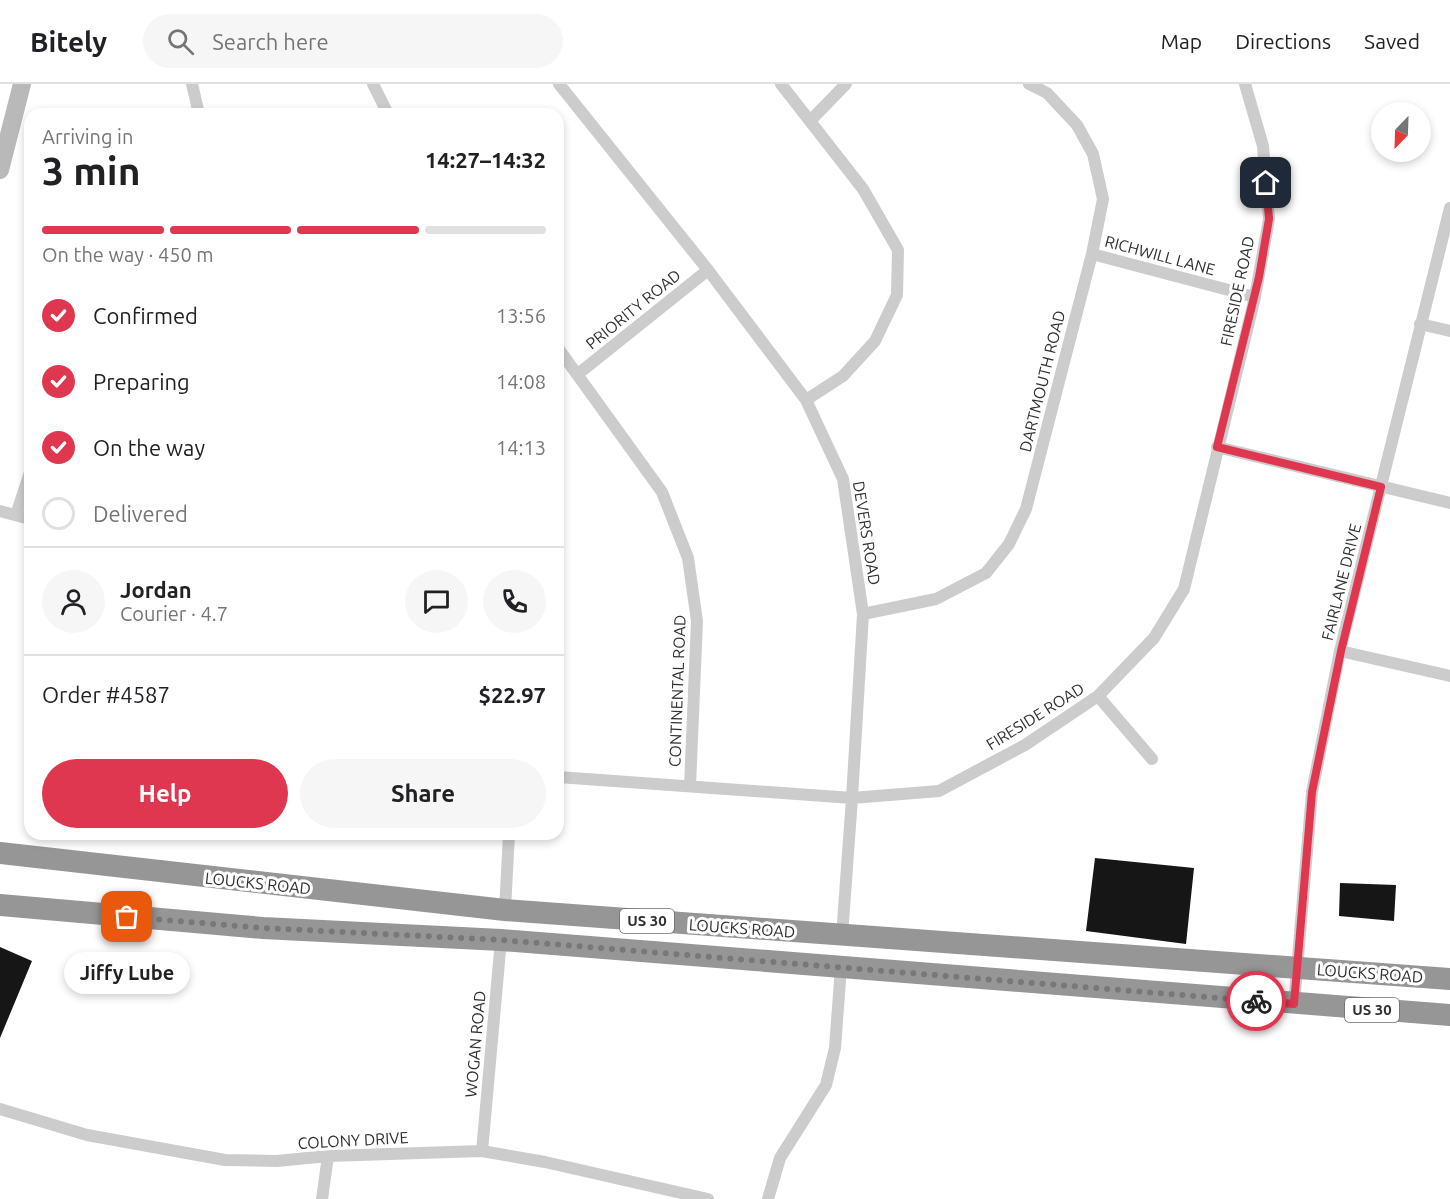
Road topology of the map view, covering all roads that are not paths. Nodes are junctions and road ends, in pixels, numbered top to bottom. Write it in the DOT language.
graph roads {
  1 [pos="22,84"];
  2 [pos="192,84"];
  3 [pos="373,84"];
  4 [pos="559,84"];
  5 [pos="781,84"];
  6 [pos="846,84"];
  7 [pos="1029,84"];
  8 [pos="1245,84"];
  9 [pos="198,108"];
  10 [pos="385,108"];
  11 [pos="810,121"];
  12 [pos="0,170"];
  13 [pos="1450,208"];
  14 [pos="1092,254"];
  15 [pos="708,270"];
  16 [pos="1255,297"];
  17 [pos="1420,324"];
  18 [pos="1450,331"];
  19 [pos="564,356"];
  20 [pos="578,374"];
  21 [pos="806,400"];
  22 [pos="1217,447"];
  23 [pos="1381,487"];
  24 [pos="24,490"];
  25 [pos="1450,503"];
  26 [pos="0,511"];
  27 [pos="16,515"];
  28 [pos="24,517"];
  29 [pos="862,614"];
  30 [pos="1341,651"];
  31 [pos="1450,676"];
  32 [pos="1098,696"];
  33 [pos="1152,759"];
  34 [pos="564,777"];
  35 [pos="690,786"];
  36 [pos="852,798"];
  37 [pos="509,840"];
  38 [pos="0,854"];
  39 [pos="0,905"];
  40 [pos="504,910"];
  41 [pos="842,936"];
  42 [pos="501,940"];
  43 [pos="841,967"];
  44 [pos="1296,968"];
  45 [pos="1450,979"];
  46 [pos="1294,1004"];
  47 [pos="1450,1015"];
  48 [pos="0,1109"];
  49 [pos="482,1151"];
  50 [pos="328,1156"];
  51 [pos="322,1199"];
  52 [pos="708,1199"];
  53 [pos="768,1199"];
  1 -- 12 [label="street"];
  2 -- 9 [label="street"];
  3 -- 10 [label="street"];
  4 -- 15 [label="street, DEVERS ROAD"];
  5 -- 11 [label="street"];
  6 -- 11 [label="street"];
  7 -- 14 [label="street, DARTMOUTH ROAD"];
  8 -- 16 [label="street, FIRESIDE ROAD"];
  11 -- 21 [label="street"];
  13 -- 17 [label="street, FAIRLANE DRIVE"];
  14 -- 16 [label="street, RICHWILL LANE"];
  14 -- 29 [label="street, DARTMOUTH ROAD"];
  15 -- 20 [label="street, PRIORITY ROAD"];
  15 -- 21 [label="street, DEVERS ROAD"];
  16 -- 22 [label="street, FIRESIDE ROAD"];
  17 -- 18 [label="street"];
  17 -- 23 [label="street, FAIRLANE DRIVE"];
  19 -- 20 [label="street, CONTINENTAL ROAD"];
  20 -- 35 [label="street, CONTINENTAL ROAD"];
  21 -- 29 [label="street, DEVERS ROAD"];
  22 -- 23 [label="street"];
  22 -- 32 [label="street, FIRESIDE ROAD"];
  23 -- 25 [label="street"];
  23 -- 30 [label="street, FAIRLANE DRIVE"];
  24 -- 27 [label="street"];
  26 -- 27 [label="street"];
  27 -- 28 [label="street"];
  29 -- 36 [label="street, DEVERS ROAD"];
  30 -- 31 [label="street"];
  30 -- 44 [label="street, FAIRLANE DRIVE"];
  32 -- 33 [label="street"];
  32 -- 36 [label="street, FIRESIDE ROAD"];
  34 -- 35 [label="street, FIRESIDE ROAD"];
  35 -- 36 [label="street, FIRESIDE ROAD"];
  36 -- 41 [label="street, DEVERS ROAD"];
  37 -- 40 [label="street"];
  38 -- 40 [label="highway, LOUCKS ROAD / US 30"];
  39 -- 42 [label="highway, LOUCKS ROAD / US 30"];
  40 -- 41 [label="highway, LOUCKS ROAD / US 30"];
  41 -- 44 [label="highway, LOUCKS ROAD / US 30"];
  42 -- 43 [label="highway, LOUCKS ROAD / US 30"];
  42 -- 49 [label="street, WOGAN ROAD"];
  43 -- 46 [label="highway, LOUCKS ROAD / US 30"];
  43 -- 53 [label="street"];
  44 -- 45 [label="highway, LOUCKS ROAD / US 30"];
  44 -- 46 [label="street, FAIRLANE DRIVE"];
  46 -- 47 [label="highway, LOUCKS ROAD / US 30"];
  48 -- 50 [label="street, COLONY DRIVE"];
  49 -- 50 [label="street, COLONY DRIVE"];
  49 -- 52 [label="street, COLONY DRIVE"];
  50 -- 51 [label="street"];
}
